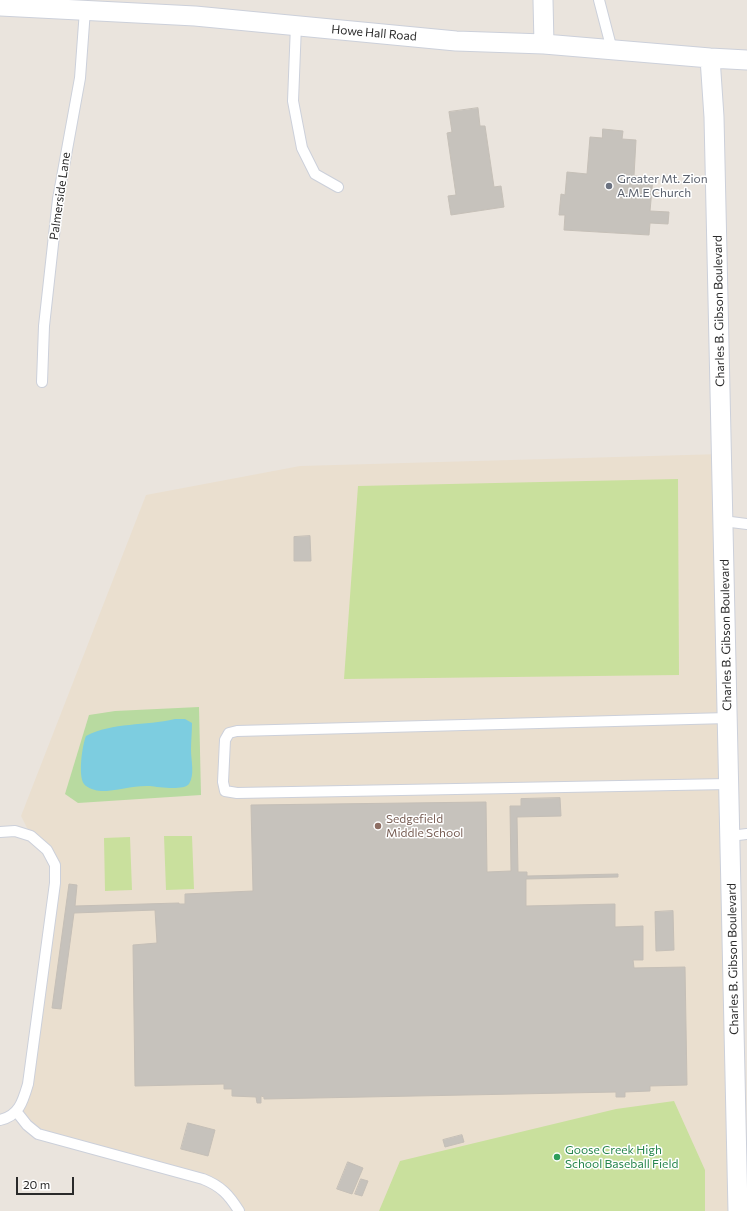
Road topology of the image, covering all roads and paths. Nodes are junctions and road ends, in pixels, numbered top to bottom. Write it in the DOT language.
graph roads {
  1 [pos="544,0"];
  2 [pos="599,0"];
  3 [pos="48,4"];
  4 [pos="0,6"];
  5 [pos="85,10"];
  6 [pos="296,26"];
  7 [pos="544,44"];
  8 [pos="612,50"];
  9 [pos="710,58"];
  10 [pos="747,60"];
  11 [pos="338,187"];
  12 [pos="42,382"];
  13 [pos="723,521"];
  14 [pos="747,524"];
  15 [pos="728,718"];
  16 [pos="729,784"];
  17 [pos="0,832"];
  18 [pos="739,835"];
  19 [pos="16,1112"];
  20 [pos="0,1120"];
  21 [pos="239,1211"];
  22 [pos="738,1211"];
  1 -- 7 [label="street"];
  2 -- 8 [label="lane"];
  3 -- 4 [label="street, Howe Hall Road"];
  3 -- 5 [label="street, Howe Hall Road"];
  5 -- 6 [label="street, Howe Hall Road"];
  5 -- 12 [label="lane, Palmerside Lane"];
  6 -- 7 [label="street, Howe Hall Road"];
  6 -- 11 [label="lane"];
  7 -- 8 [label="street, Howe Hall Road"];
  8 -- 9 [label="street, Howe Hall Road"];
  9 -- 10 [label="street, Howe Hall Road"];
  9 -- 13 [label="street, Charles B. Gibson Boulevard"];
  13 -- 14 [label="lane"];
  13 -- 15 [label="street, Charles B. Gibson Boulevard"];
  15 -- 16 [label="street, Charles B. Gibson Boulevard"];
  15 -- 16 [label="lane"];
  16 -- 18 [label="street, Charles B. Gibson Boulevard"];
  17 -- 19 [label="lane"];
  18 -- 22 [label="street, Charles B. Gibson Boulevard"];
  19 -- 20 [label="lane"];
  19 -- 21 [label="lane"];
}
